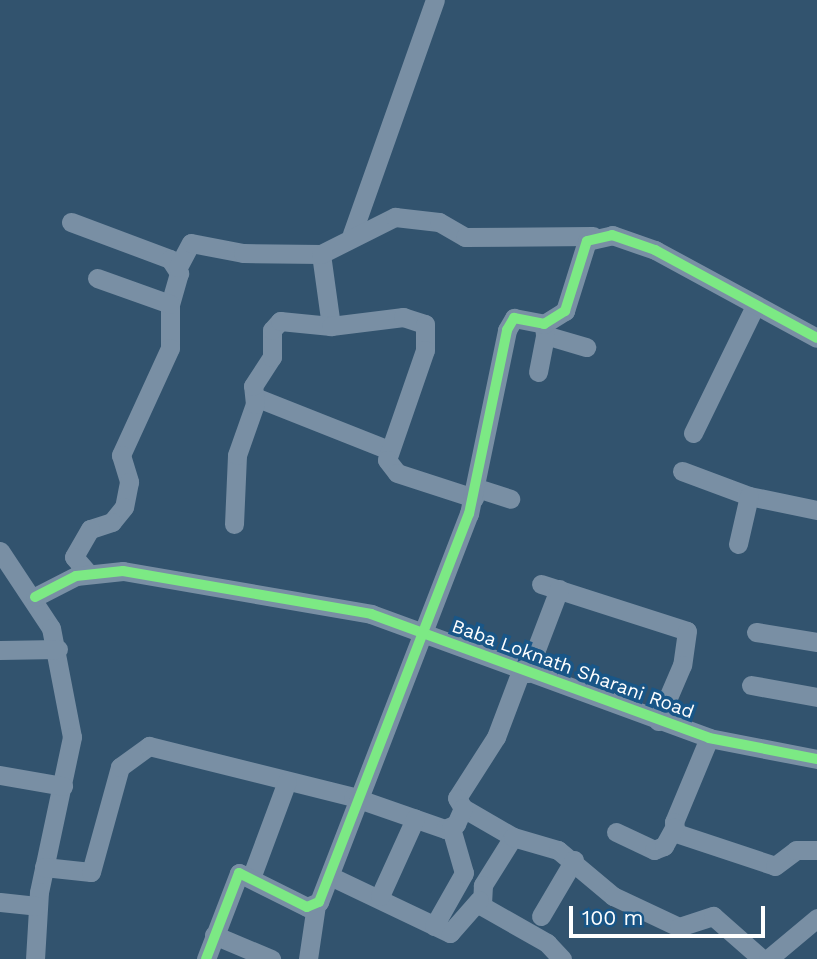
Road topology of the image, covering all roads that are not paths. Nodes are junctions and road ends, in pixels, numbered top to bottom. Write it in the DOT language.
graph roads {
  1 [pos="435,0"];
  2 [pos="71,222"];
  3 [pos="352,234"];
  4 [pos="593,236"];
  5 [pos="321,254"];
  6 [pos="178,267"];
  7 [pos="97,278"];
  8 [pos="170,304"];
  9 [pos="754,307"];
  10 [pos="331,326"];
  11 [pos="544,329"];
  12 [pos="817,338"];
  13 [pos="586,347"];
  14 [pos="538,372"];
  15 [pos="255,397"];
  16 [pos="693,433"];
  17 [pos="389,450"];
  18 [pos="682,471"];
  19 [pos="475,493"];
  20 [pos="749,496"];
  21 [pos="510,499"];
  22 [pos="817,510"];
  23 [pos="234,524"];
  24 [pos="738,544"];
  25 [pos="0,551"];
  26 [pos="88,573"];
  27 [pos="35,597"];
  28 [pos="419,631"];
  29 [pos="756,632"];
  30 [pos="817,642"];
  31 [pos="58,649"];
  32 [pos="0,650"];
  33 [pos="524,672"];
  34 [pos="751,685"];
  35 [pos="817,697"];
  36 [pos="658,721"];
  37 [pos="709,738"];
  38 [pos="817,759"];
  39 [pos="0,775"];
  40 [pos="287,781"];
  41 [pos="63,786"];
  42 [pos="358,798"];
  43 [pos="463,808"];
  44 [pos="415,819"];
  45 [pos="451,828"];
  46 [pos="674,828"];
  47 [pos="616,832"];
  48 [pos="513,837"];
  49 [pos="817,850"];
  50 [pos="574,860"];
  51 [pos="52,869"];
  52 [pos="330,876"];
  53 [pos="251,878"];
  54 [pos="380,896"];
  55 [pos="479,900"];
  56 [pos="0,902"];
  57 [pos="316,905"];
  58 [pos="37,906"];
  59 [pos="541,916"];
  60 [pos="817,918"];
  61 [pos="434,926"];
  62 [pos="214,935"];
  63 [pos="35,959"];
  64 [pos="206,959"];
  65 [pos="271,959"];
  66 [pos="307,959"];
  67 [pos="562,959"];
  68 [pos="762,959"];
  69 [pos="768,959"];
  1 -- 3 [label="street"];
  2 -- 6 [label="street"];
  3 -- 4 [label="street"];
  3 -- 5 [label="street"];
  4 -- 9 [label="street"];
  4 -- 11 [label="street"];
  5 -- 6 [label="street"];
  5 -- 10 [label="street"];
  6 -- 8 [label="street"];
  7 -- 8 [label="street"];
  8 -- 26 [label="street"];
  9 -- 12 [label="street"];
  9 -- 16 [label="street"];
  10 -- 15 [label="street"];
  10 -- 17 [label="street"];
  11 -- 13 [label="street"];
  11 -- 14 [label="street"];
  11 -- 19 [label="street"];
  15 -- 17 [label="street"];
  15 -- 23 [label="street"];
  17 -- 19 [label="street"];
  18 -- 20 [label="street"];
  19 -- 21 [label="street"];
  19 -- 28 [label="street"];
  20 -- 22 [label="street"];
  20 -- 24 [label="street"];
  25 -- 27 [label="street"];
  26 -- 27 [label="street, Baba Loknath Sharani Road"];
  26 -- 28 [label="street, Baba Loknath Sharani Road"];
  27 -- 31 [label="street"];
  28 -- 33 [label="street, Baba Loknath Sharani Road"];
  28 -- 42 [label="street"];
  29 -- 30 [label="street"];
  31 -- 32 [label="street"];
  31 -- 41 [label="street"];
  33 -- 36 [label="street, Baba Loknath Sharani Road"];
  33 -- 36 [label="street"];
  33 -- 43 [label="street"];
  34 -- 35 [label="street"];
  36 -- 37 [label="street, Baba Loknath Sharani Road"];
  37 -- 38 [label="street, Baba Loknath Sharani Road"];
  37 -- 46 [label="street"];
  39 -- 41 [label="street"];
  40 -- 42 [label="street"];
  40 -- 51 [label="street"];
  40 -- 53 [label="street"];
  41 -- 51 [label="street"];
  42 -- 44 [label="street"];
  42 -- 52 [label="street"];
  43 -- 45 [label="street"];
  43 -- 48 [label="street"];
  44 -- 45 [label="street"];
  44 -- 54 [label="street"];
  45 -- 61 [label="street"];
  46 -- 47 [label="street"];
  46 -- 49 [label="street"];
  48 -- 50 [label="street"];
  48 -- 55 [label="street"];
  50 -- 59 [label="street"];
  50 -- 68 [label="street"];
  51 -- 58 [label="street"];
  52 -- 54 [label="street"];
  52 -- 57 [label="street"];
  53 -- 57 [label="street"];
  53 -- 62 [label="street"];
  54 -- 61 [label="street"];
  55 -- 61 [label="street"];
  55 -- 67 [label="street"];
  56 -- 58 [label="street"];
  57 -- 66 [label="street"];
  58 -- 63 [label="street"];
  60 -- 69 [label="street"];
  62 -- 64 [label="street"];
  62 -- 65 [label="street"];
}
